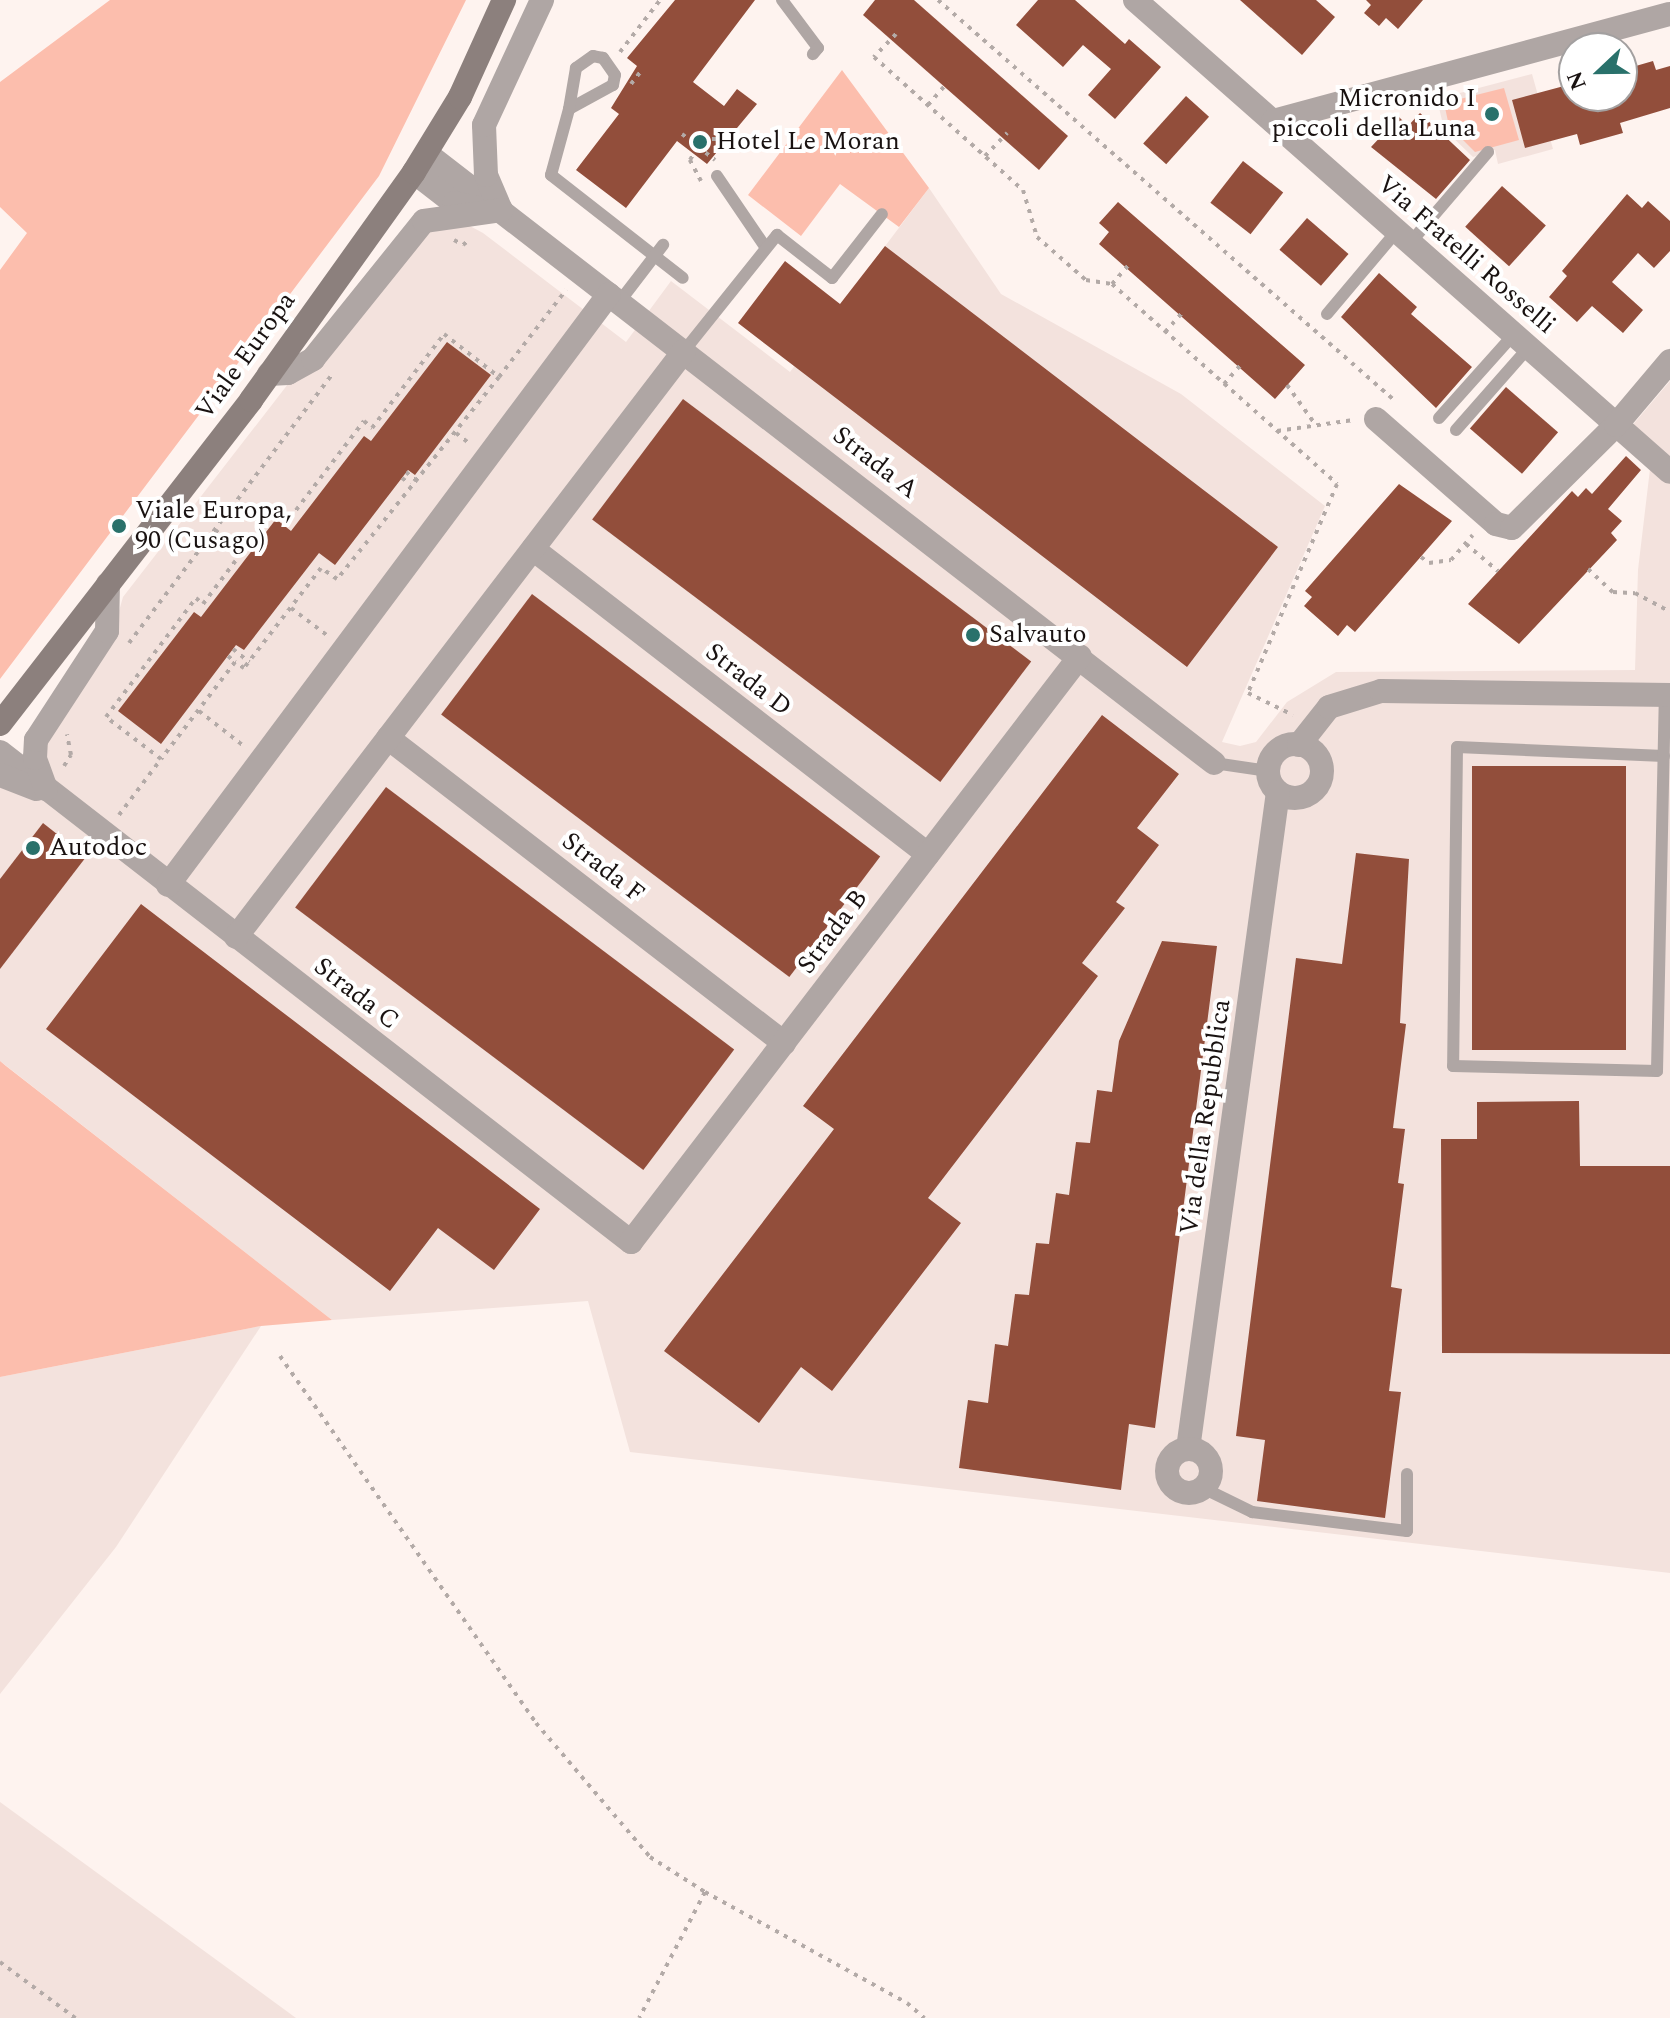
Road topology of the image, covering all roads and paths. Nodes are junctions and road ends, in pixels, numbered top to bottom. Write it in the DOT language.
graph roads {
  1 [pos="504,0"];
  2 [pos="542,0"];
  3 [pos="660,0"];
  4 [pos="782,0"];
  5 [pos="938,0"];
  6 [pos="1142,2"];
  7 [pos="1670,14"];
  8 [pos="896,34"];
  9 [pos="813,54"];
  10 [pos="611,65"];
  11 [pos="642,70"];
  12 [pos="633,82"];
  13 [pos="948,82"];
  14 [pos="928,105"];
  15 [pos="569,109"];
  16 [pos="1273,121"];
  17 [pos="1007,133"];
  18 [pos="682,134"];
  19 [pos="697,145"];
  20 [pos="738,149"];
  21 [pos="1488,152"];
  22 [pos="985,156"];
  23 [pos="712,158"];
  24 [pos="420,163"];
  25 [pos="551,175"];
  26 [pos="537,180"];
  27 [pos="713,182"];
  28 [pos="501,210"];
  29 [pos="882,214"];
  30 [pos="472,237"];
  31 [pos="1404,237"];
  32 [pos="444,241"];
  33 [pos="766,248"];
  34 [pos="659,251"];
  35 [pos="1131,262"];
  36 [pos="580,271"];
  37 [pos="683,278"];
  38 [pos="1112,284"];
  39 [pos="614,297"];
  40 [pos="1184,311"];
  41 [pos="1327,314"];
  42 [pos="1165,332"];
  43 [pos="1522,341"];
  44 [pos="684,351"];
  45 [pos="1670,361"];
  46 [pos="1243,362"];
  47 [pos="338,367"];
  48 [pos="269,374"];
  49 [pos="499,377"];
  50 [pos="1224,384"];
  51 [pos="1287,385"];
  52 [pos="1402,407"];
  53 [pos="1439,418"];
  54 [pos="1376,419"];
  55 [pos="1315,424"];
  56 [pos="1616,425"];
  57 [pos="1456,430"];
  58 [pos="355,433"];
  59 [pos="362,438"];
  60 [pos="351,439"];
  61 [pos="357,444"];
  62 [pos="406,472"];
  63 [pos="1670,472"];
  64 [pos="402,478"];
  65 [pos="418,482"];
  66 [pos="410,484"];
  67 [pos="1480,527"];
  68 [pos="215,530"];
  69 [pos="1466,544"];
  70 [pos="533,549"];
  71 [pos="243,551"];
  72 [pos="1421,557"];
  73 [pos="1588,569"];
  74 [pos="1498,571"];
  75 [pos="108,584"];
  76 [pos="291,608"];
  77 [pos="1667,610"];
  78 [pos="127,645"];
  79 [pos="233,649"];
  80 [pos="345,650"];
  81 [pos="228,656"];
  82 [pos="1080,656"];
  83 [pos="235,662"];
  84 [pos="249,662"];
  85 [pos="1668,695"];
  86 [pos="198,710"];
  87 [pos="0,724"];
  88 [pos="1314,724"];
  89 [pos="66,726"];
  90 [pos="388,738"];
  91 [pos="1299,745"];
  92 [pos="0,752"];
  93 [pos="1664,756"];
  94 [pos="161,759"];
  95 [pos="263,760"];
  96 [pos="1214,763"];
  97 [pos="0,775"];
  98 [pos="1273,782"];
  99 [pos="0,791"];
  100 [pos="46,791"];
  101 [pos="103,835"];
  102 [pos="928,854"];
  103 [pos="168,885"];
  104 [pos="236,937"];
  105 [pos="784,1043"];
  106 [pos="631,1242"];
  107 [pos="280,1356"];
  108 [pos="1188,1449"];
  109 [pos="1407,1474"];
  110 [pos="1203,1488"];
  111 [pos="705,1892"];
  112 [pos="0,1962"];
  113 [pos="75,2018"];
  114 [pos="639,2018"];
  115 [pos="924,2018"];
  1 -- 24 [label="main road, Viale Europa"];
  2 -- 28 [label="street"];
  3 -- 10 [label="path"];
  4 -- 9 [label="lane"];
  5 -- 52 [label="path"];
  6 -- 16 [label="street, Via Fratelli Rosselli"];
  7 -- 16 [label="street"];
  8 -- 14 [label="path"];
  10 -- 15 [label="lane"];
  10 -- 15 [label="lane"];
  11 -- 12 [label="path"];
  13 -- 14 [label="path"];
  14 -- 22 [label="path"];
  15 -- 25 [label="lane"];
  16 -- 31 [label="street, Via Fratelli Rosselli"];
  17 -- 22 [label="path"];
  18 -- 19 [label="path"];
  19 -- 20 [label="path"];
  19 -- 23 [label="path"];
  19 -- 27 [label="path"];
  21 -- 31 [label="lane"];
  22 -- 38 [label="path"];
  24 -- 28 [label="street, Strada A"];
  24 -- 48 [label="main road, Viale Europa"];
  25 -- 26 [label="lane"];
  25 -- 34 [label="lane"];
  27 -- 33 [label="lane"];
  28 -- 36 [label="street, Strada A"];
  28 -- 48 [label="street"];
  29 -- 33 [label="lane"];
  30 -- 32 [label="path"];
  31 -- 41 [label="lane"];
  31 -- 43 [label="street, Via Fratelli Rosselli"];
  33 -- 44 [label="lane"];
  34 -- 37 [label="lane"];
  34 -- 39 [label="lane"];
  35 -- 38 [label="path"];
  36 -- 39 [label="street, Strada A"];
  36 -- 49 [label="path"];
  38 -- 42 [label="path"];
  39 -- 44 [label="street, Strada A"];
  39 -- 80 [label="street"];
  40 -- 42 [label="path"];
  42 -- 50 [label="path"];
  43 -- 53 [label="lane"];
  43 -- 56 [label="street, Via Fratelli Rosselli"];
  43 -- 57 [label="lane"];
  44 -- 70 [label="street"];
  44 -- 82 [label="street, Strada A"];
  45 -- 56 [label="street"];
  46 -- 50 [label="path"];
  47 -- 68 [label="path"];
  48 -- 75 [label="main road, Viale Europa"];
  49 -- 58 [label="path"];
  49 -- 65 [label="path"];
  50 -- 88 [label="path"];
  51 -- 55 [label="path"];
  54 -- 56 [label="street"];
  56 -- 63 [label="street, Via Fratelli Rosselli"];
  58 -- 59 [label="path"];
  58 -- 60 [label="path"];
  60 -- 61 [label="path"];
  60 -- 71 [label="path"];
  62 -- 65 [label="path"];
  64 -- 66 [label="path"];
  65 -- 66 [label="path"];
  66 -- 76 [label="path"];
  67 -- 69 [label="path"];
  68 -- 71 [label="path"];
  68 -- 78 [label="path"];
  69 -- 72 [label="path"];
  69 -- 74 [label="path"];
  70 -- 90 [label="street"];
  70 -- 102 [label="street, Strada D"];
  71 -- 94 [label="path"];
  73 -- 77 [label="path"];
  75 -- 87 [label="main road, Viale Europa"];
  75 -- 100 [label="street"];
  76 -- 80 [label="path"];
  76 -- 84 [label="path"];
  79 -- 84 [label="path"];
  80 -- 95 [label="street"];
  81 -- 83 [label="path"];
  82 -- 96 [label="street, Strada A"];
  82 -- 102 [label="street, Strada B"];
  83 -- 84 [label="path"];
  83 -- 86 [label="path"];
  85 -- 88 [label="street"];
  85 -- 93 [label="lane"];
  86 -- 94 [label="path"];
  86 -- 95 [label="path"];
  88 -- 91 [label="street"];
  89 -- 100 [label="path"];
  90 -- 104 [label="street"];
  90 -- 105 [label="street, Strada F"];
  91 -- 98 [label="street"];
  91 -- 98 [label="street"];
  92 -- 100 [label="street, Strada C"];
  93 -- 93 [label="lane"];
  94 -- 101 [label="path"];
  95 -- 103 [label="street"];
  96 -- 98 [label="lane"];
  97 -- 100 [label="street, Strada C"];
  98 -- 108 [label="street, Via della Repubblica"];
  99 -- 100 [label="street"];
  100 -- 101 [label="street, Strada C"];
  101 -- 103 [label="street, Strada C"];
  102 -- 105 [label="street, Strada B"];
  103 -- 104 [label="street, Strada C"];
  104 -- 106 [label="street, Strada C"];
  105 -- 106 [label="street, Strada B"];
  107 -- 111 [label="path"];
  108 -- 110 [label="street"];
  108 -- 110 [label="street"];
  109 -- 110 [label="lane"];
  111 -- 114 [label="path"];
  111 -- 115 [label="path"];
  112 -- 113 [label="path"];
}
